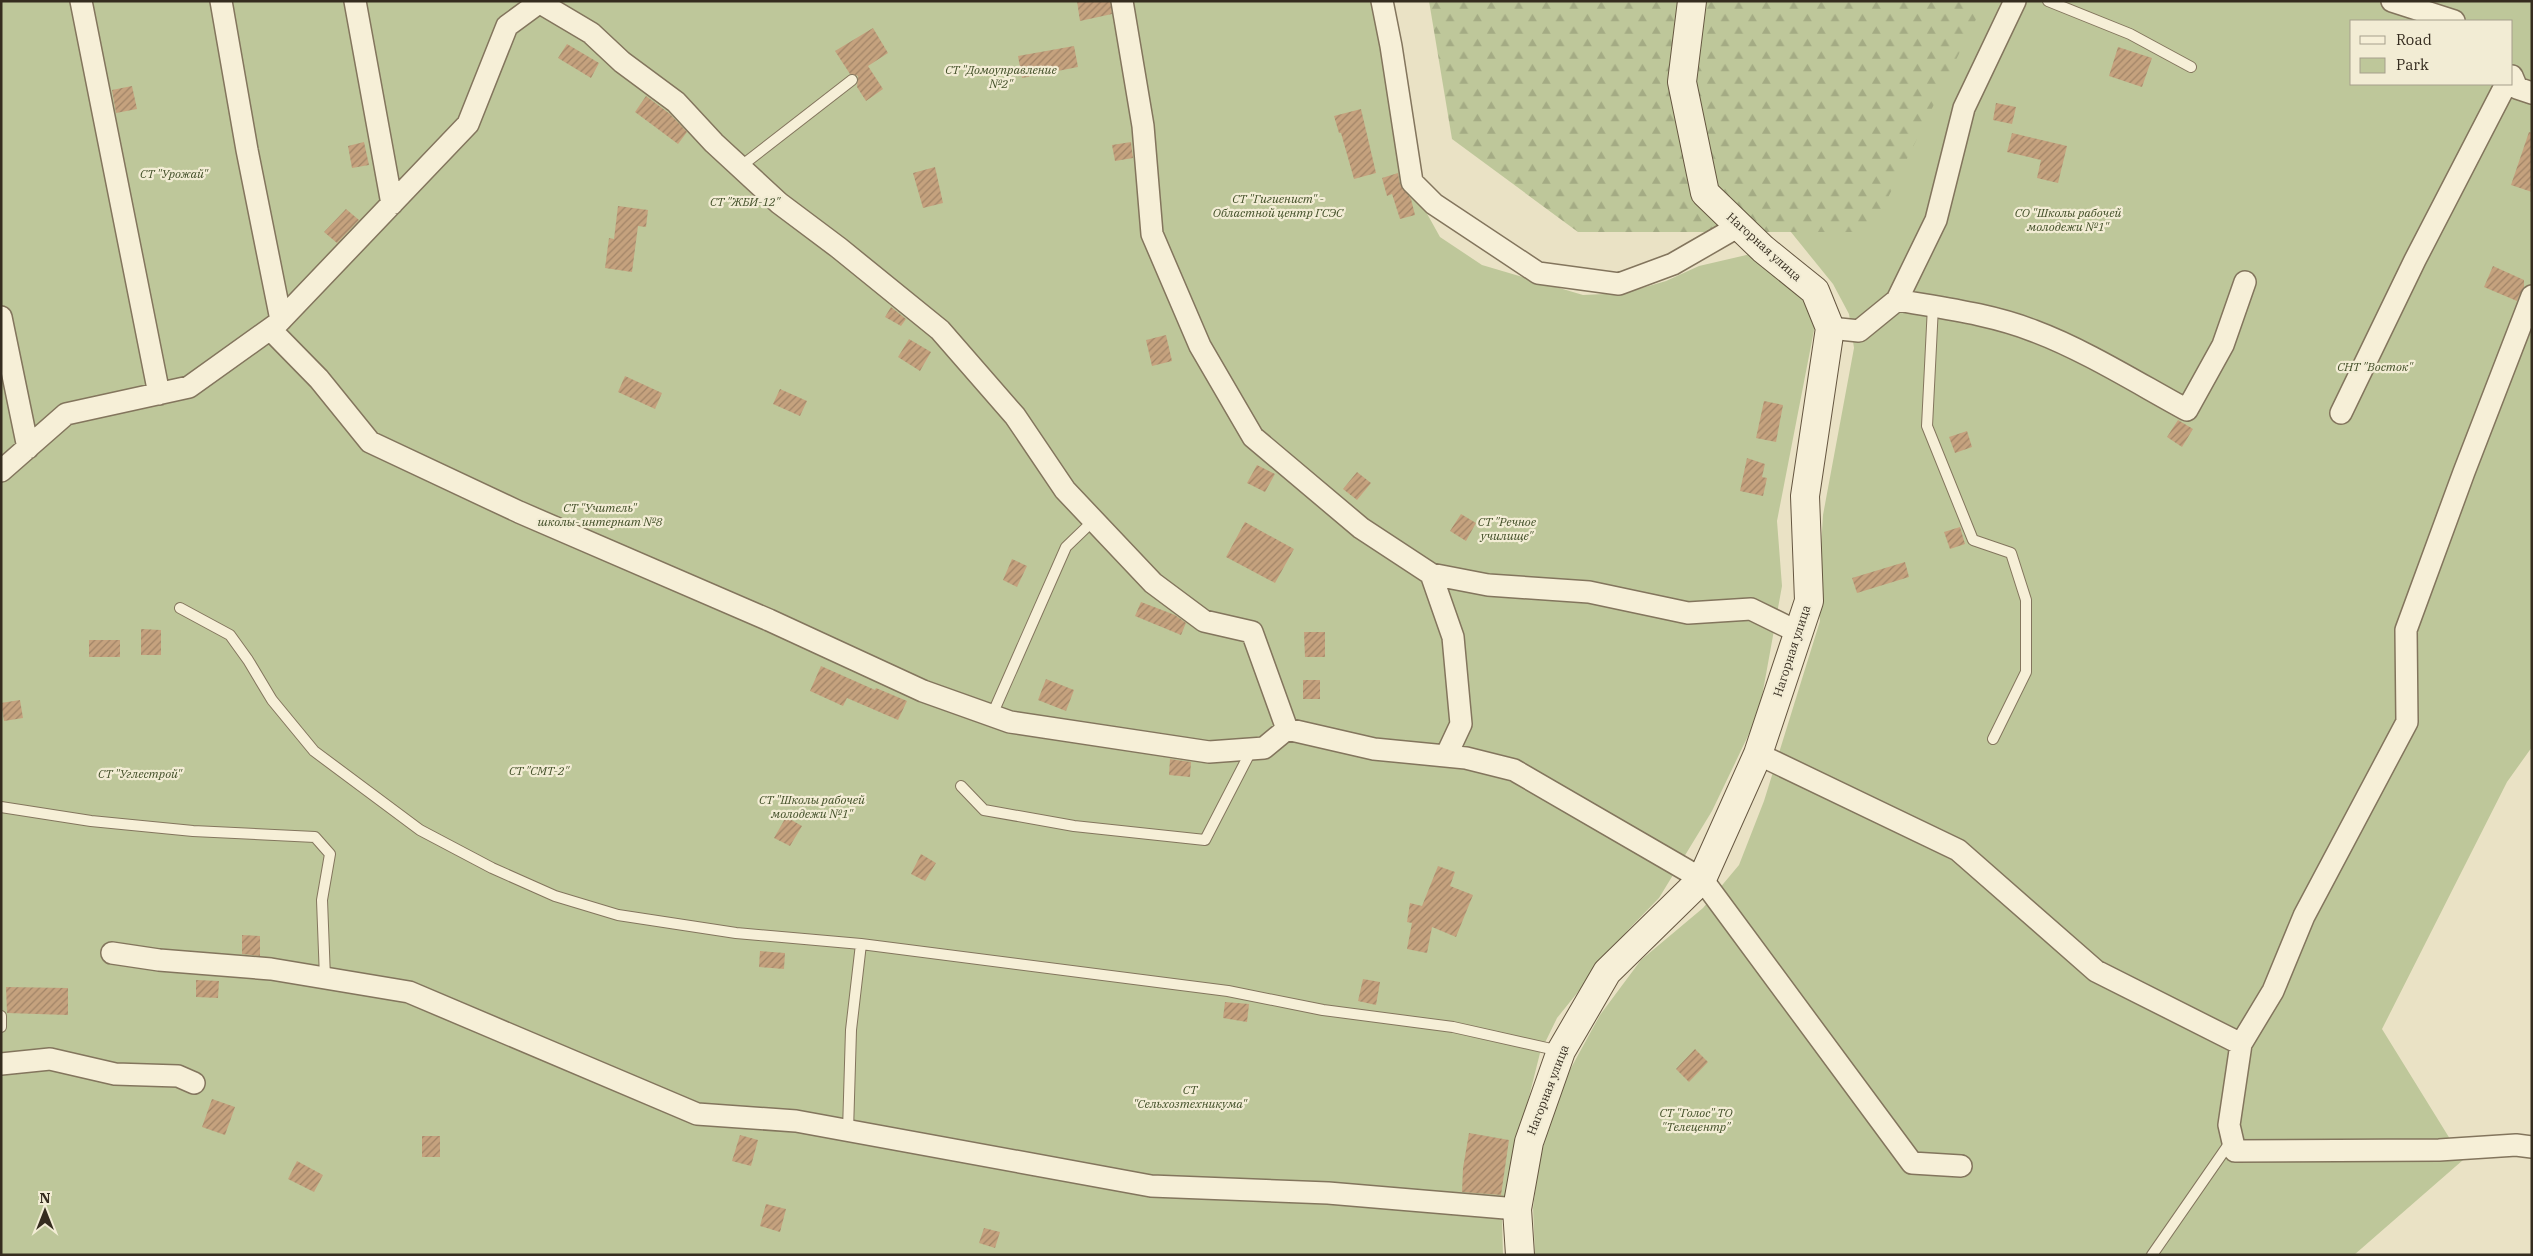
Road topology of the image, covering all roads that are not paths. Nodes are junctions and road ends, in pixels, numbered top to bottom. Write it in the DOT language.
graph roads {
  1 [pos="81,1"];
  2 [pos="222,1"];
  3 [pos="355,1"];
  4 [pos="1122,1"];
  5 [pos="1382,1"];
  6 [pos="1692,1"];
  7 [pos="2014,1"];
  8 [pos="2048,1"];
  9 [pos="2392,1"];
  10 [pos="539,2"];
  11 [pos="2451,20"];
  12 [pos="2191,67"];
  13 [pos="2513,78"];
  14 [pos="852,80"];
  15 [pos="2505,85"];
  16 [pos="2532,93"];
  17 [pos="740,166"];
  18 [pos="392,204"];
  19 [pos="1739,226"];
  20 [pos="2245,282"];
  21 [pos="2532,296"];
  22 [pos="1896,300"];
  23 [pos="1932,306"];
  24 [pos="1,317"];
  25 [pos="275,325"];
  26 [pos="1830,328"];
  27 [pos="159,394"];
  28 [pos="2341,413"];
  29 [pos="28,448"];
  30 [pos="1,471"];
  31 [pos="1094,520"];
  32 [pos="1431,574"];
  33 [pos="180,608"];
  34 [pos="1798,632"];
  35 [pos="992,715"];
  36 [pos="1287,730"];
  37 [pos="1994,739"];
  38 [pos="1252,749"];
  39 [pos="1758,754"];
  40 [pos="1446,756"];
  41 [pos="961,786"];
  42 [pos="1,807"];
  43 [pos="1702,879"];
  44 [pos="861,944"];
  45 [pos="112,954"];
  46 [pos="325,978"];
  47 [pos="1,1016"];
  48 [pos="1,1027"];
  49 [pos="2241,1044"];
  50 [pos="1561,1051"];
  51 [pos="1,1064"];
  52 [pos="194,1083"];
  53 [pos="848,1131"];
  54 [pos="2232,1140"];
  55 [pos="2532,1147"];
  56 [pos="1961,1166"];
  57 [pos="1516,1209"];
  58 [pos="1520,1255"];
  59 [pos="2152,1255"];
  1 -- 27 [label="street"];
  2 -- 25 [label="street"];
  3 -- 18 [label="street"];
  4 -- 32 [label="street"];
  5 -- 19 [label="street"];
  6 -- 19 [label="street, Нагорная улица"];
  7 -- 22 [label="street"];
  8 -- 12 [label="lane"];
  9 -- 11 [label="street"];
  10 -- 17 [label="street"];
  10 -- 18 [label="street"];
  13 -- 16 [label="street"];
  14 -- 17 [label="lane"];
  15 -- 28 [label="street"];
  17 -- 31 [label="street"];
  18 -- 25 [label="street"];
  19 -- 26 [label="street, Нагорная улица"];
  20 -- 23 [label="street"];
  21 -- 49 [label="street"];
  22 -- 23 [label="street"];
  22 -- 26 [label="street"];
  23 -- 37 [label="lane"];
  24 -- 29 [label="street"];
  25 -- 27 [label="street"];
  25 -- 35 [label="street"];
  26 -- 34 [label="street, Нагорная улица"];
  27 -- 29 [label="street"];
  29 -- 30 [label="street"];
  31 -- 35 [label="lane"];
  31 -- 36 [label="street"];
  32 -- 34 [label="street"];
  32 -- 40 [label="street"];
  33 -- 44 [label="lane"];
  34 -- 39 [label="street, Нагорная улица"];
  35 -- 38 [label="street"];
  36 -- 38 [label="street"];
  36 -- 40 [label="street"];
  38 -- 41 [label="lane"];
  39 -- 43 [label="street, Нагорная улица"];
  39 -- 49 [label="street"];
  40 -- 43 [label="street"];
  42 -- 46 [label="lane"];
  43 -- 50 [label="street, Нагорная улица"];
  43 -- 56 [label="street"];
  44 -- 50 [label="lane"];
  44 -- 53 [label="lane"];
  45 -- 46 [label="street"];
  46 -- 53 [label="street"];
  47 -- 48 [label="lane"];
  49 -- 54 [label="street"];
  50 -- 57 [label="street, Нагорная улица"];
  51 -- 52 [label="street"];
  53 -- 57 [label="street"];
  54 -- 55 [label="street"];
  54 -- 59 [label="lane"];
  57 -- 58 [label="street, Нагорная улица"];
}
